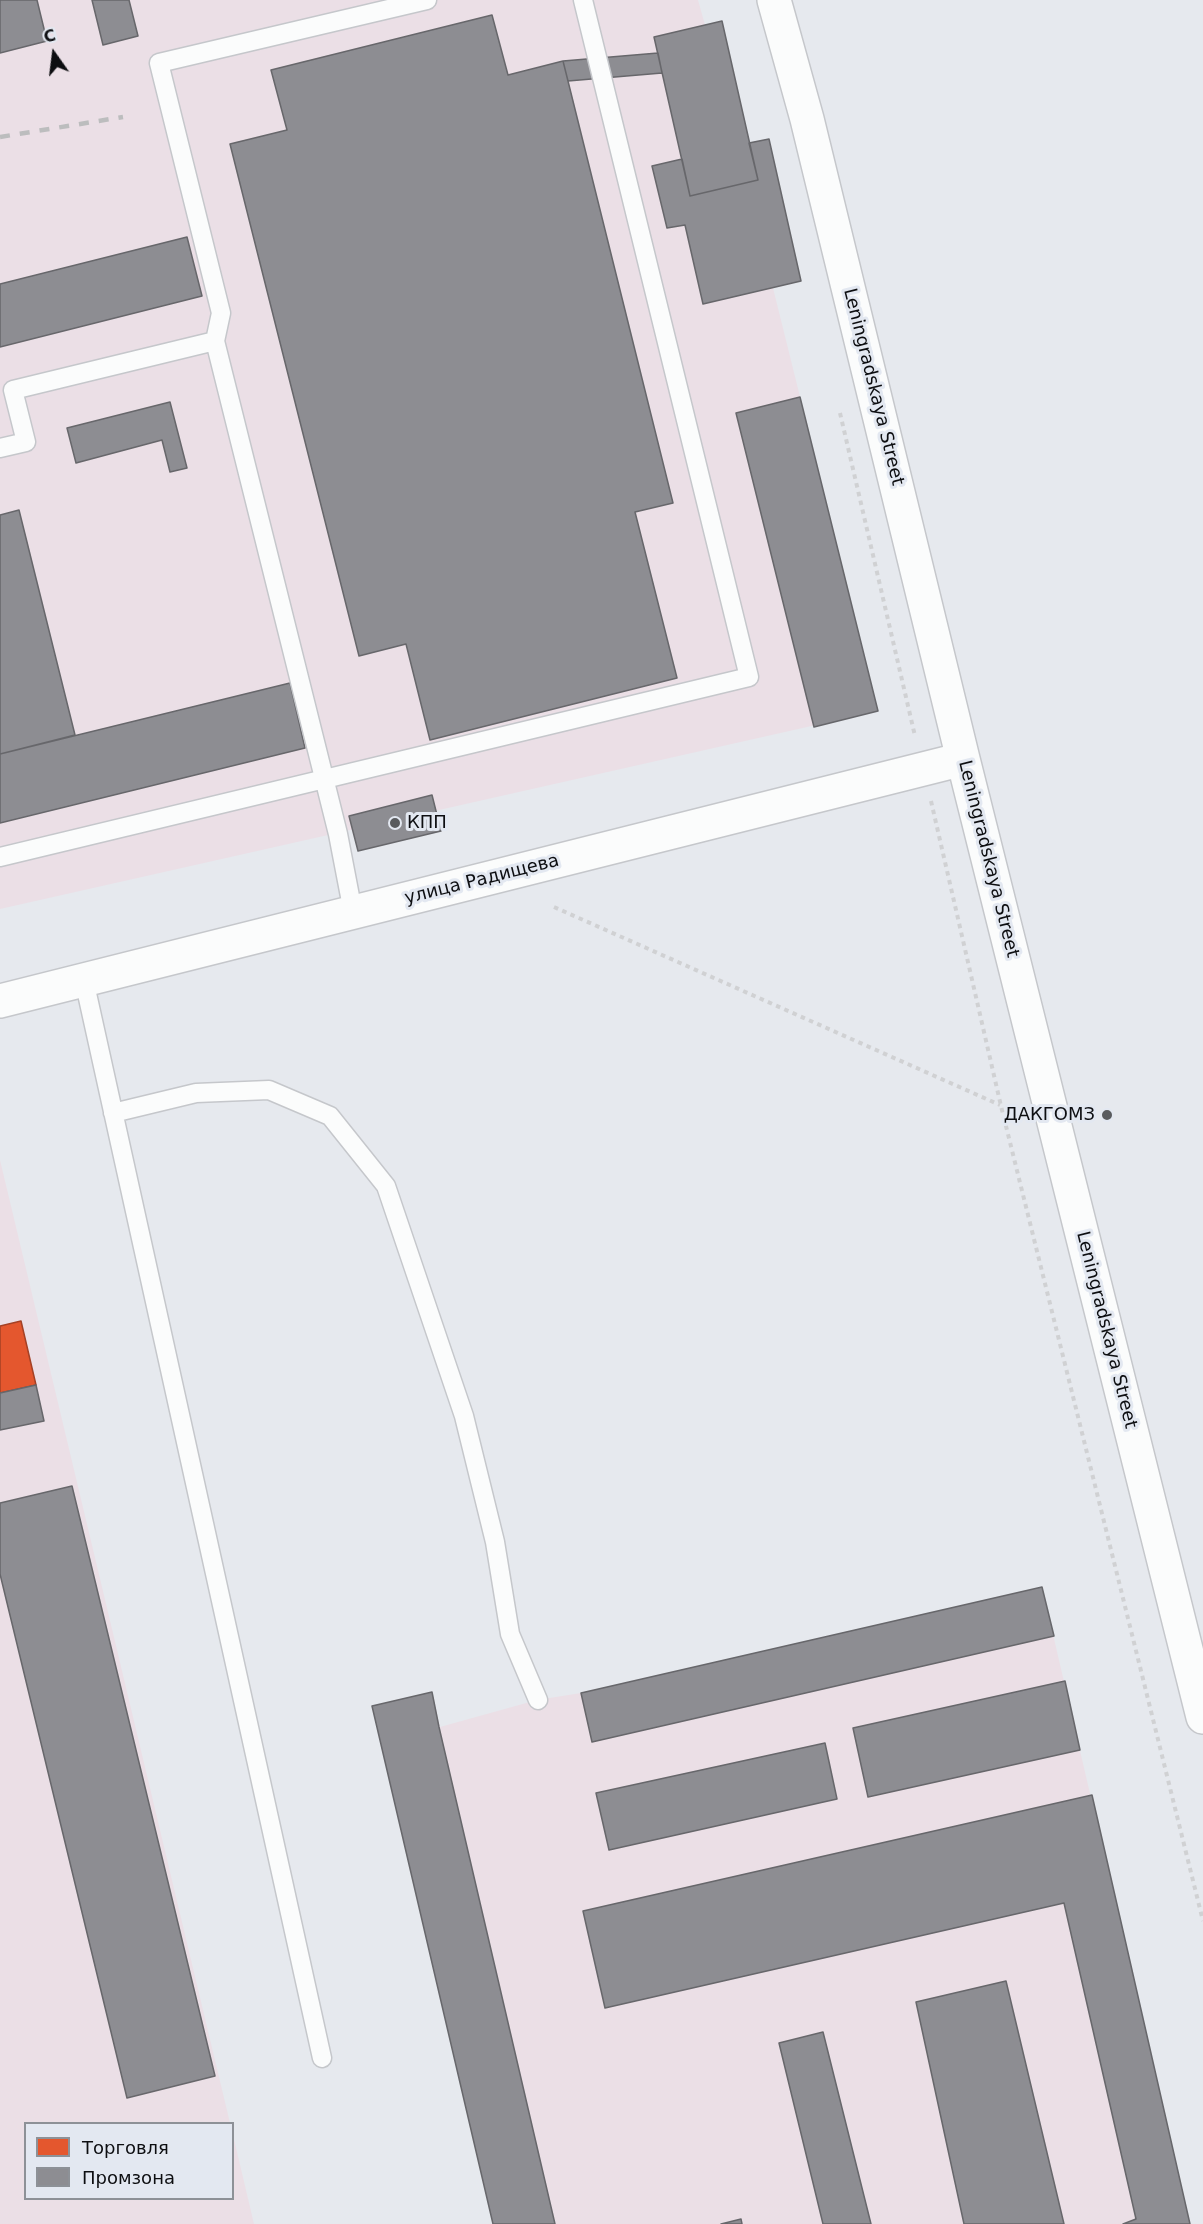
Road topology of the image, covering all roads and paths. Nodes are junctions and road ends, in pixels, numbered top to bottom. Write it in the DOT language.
graph roads {
  1 [pos="427,0"];
  2 [pos="583,0"];
  3 [pos="774,0"];
  4 [pos="214,340"];
  5 [pos="839,408"];
  6 [pos="0,448"];
  7 [pos="963,759"];
  8 [pos="923,769"];
  9 [pos="325,781"];
  10 [pos="0,857"];
  11 [pos="554,907"];
  12 [pos="353,912"];
  13 [pos="84,980"];
  14 [pos="0,1001"];
  15 [pos="1001,1106"];
  16 [pos="113,1113"];
  17 [pos="537,1700"];
  18 [pos="1203,1718"];
  19 [pos="1203,1922"];
  20 [pos="322,2058"];
  1 -- 4 [label="lane"];
  2 -- 9 [label="lane"];
  3 -- 7 [label="main road, Leningradskaya Street"];
  4 -- 6 [label="lane"];
  4 -- 9 [label="lane"];
  5 -- 8 [label="path"];
  7 -- 8 [label="main road, улица Радищева"];
  7 -- 18 [label="main road, Leningradskaya Street"];
  8 -- 12 [label="main road, улица Радищева"];
  8 -- 15 [label="path"];
  9 -- 10 [label="lane"];
  9 -- 12 [label="lane"];
  11 -- 15 [label="path"];
  12 -- 13 [label="main road, улица Радищева"];
  13 -- 14 [label="main road, улица Радищева"];
  13 -- 16 [label="lane"];
  15 -- 19 [label="path"];
  16 -- 17 [label="lane"];
  16 -- 20 [label="lane"];
}
